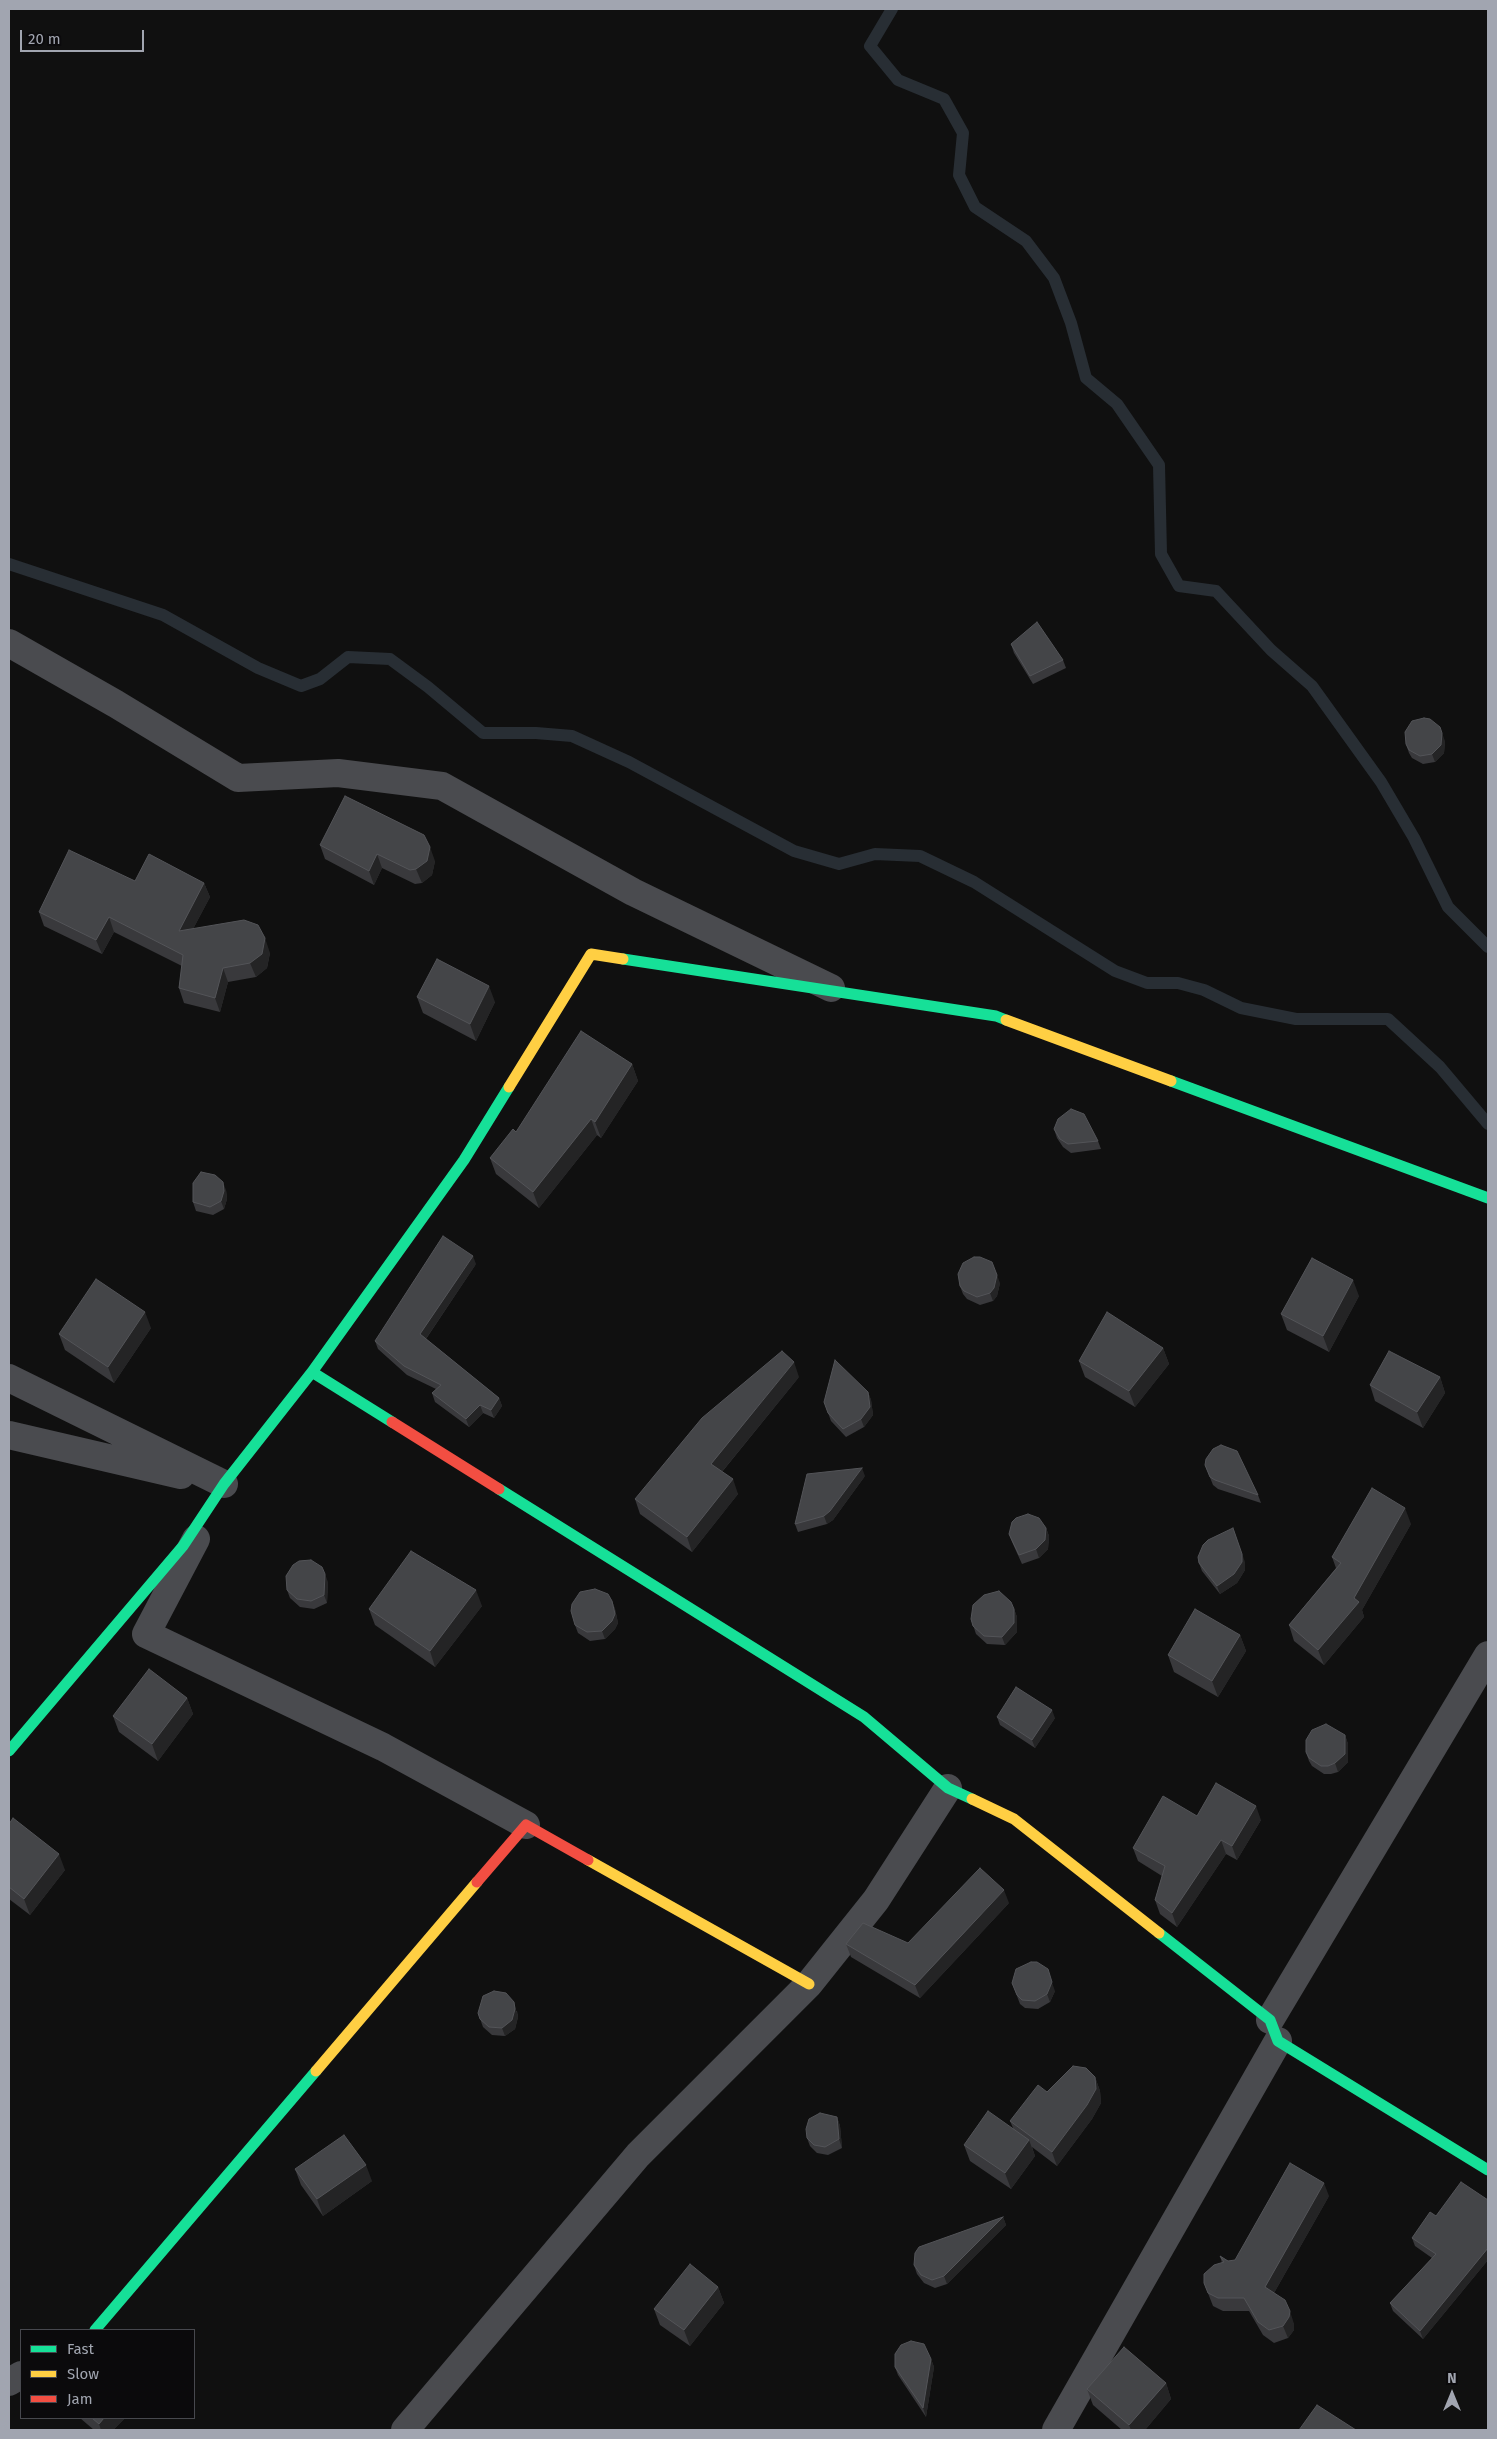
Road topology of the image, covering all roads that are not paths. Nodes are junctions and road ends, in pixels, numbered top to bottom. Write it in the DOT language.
graph roads {
  1 [pos="9,644"];
  2 [pos="836,991"];
  3 [pos="1488,1198"];
  4 [pos="312,1372"];
  5 [pos="9,1378"];
  6 [pos="9,1435"];
  7 [pos="224,1484"];
  8 [pos="1488,1655"];
  9 [pos="9,1751"];
  10 [pos="948,1788"];
  11 [pos="526,1825"];
  12 [pos="810,1984"];
  13 [pos="1274,2031"];
  14 [pos="1488,2170"];
  15 [pos="97,2329"];
  16 [pos="20,2376"];
  17 [pos="9,2382"];
  18 [pos="1062,2428"];
  19 [pos="405,2430"];
  1 -- 2 [label="street"];
  2 -- 3 [label="street"];
  2 -- 4 [label="street"];
  4 -- 7 [label="street"];
  4 -- 10 [label="street"];
  5 -- 7 [label="street"];
  6 -- 7 [label="street"];
  7 -- 9 [label="street"];
  7 -- 11 [label="street"];
  8 -- 13 [label="street"];
  10 -- 12 [label="street"];
  10 -- 13 [label="street"];
  11 -- 12 [label="street"];
  11 -- 15 [label="street"];
  12 -- 19 [label="street"];
  13 -- 14 [label="street"];
  13 -- 18 [label="street"];
  16 -- 17 [label="street"];
}
